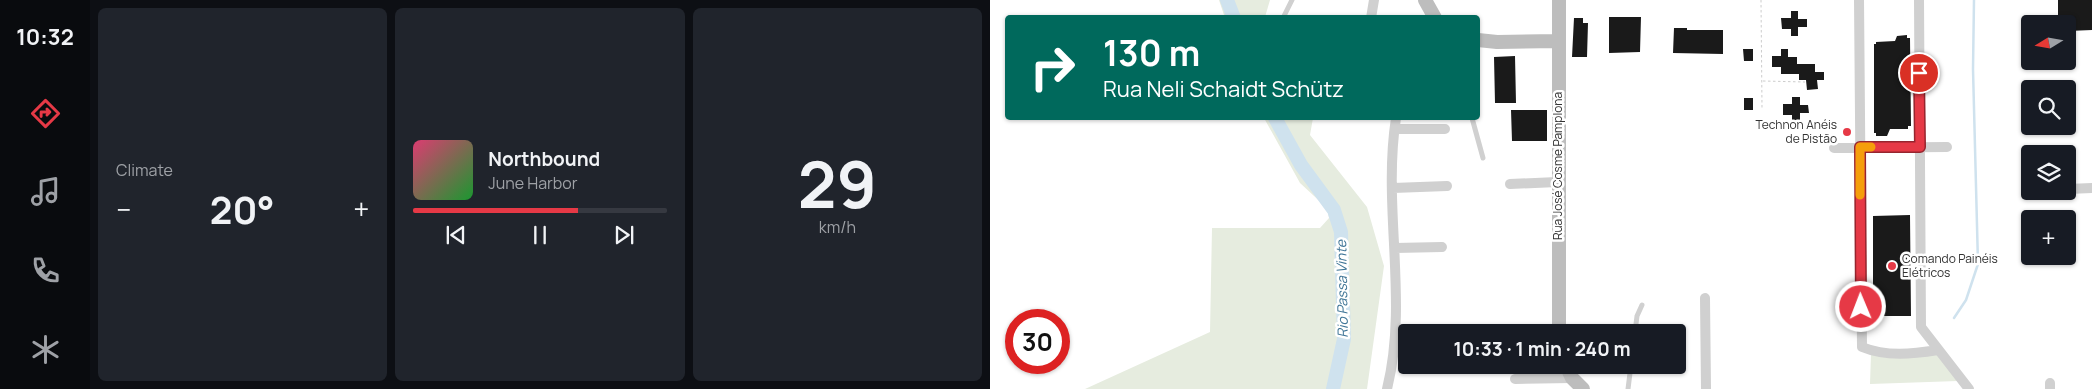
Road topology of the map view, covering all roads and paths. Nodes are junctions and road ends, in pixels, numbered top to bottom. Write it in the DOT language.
graph roads {
  1 [pos="1292,0"];
  2 [pos="1374,0"];
  3 [pos="1425,0"];
  4 [pos="1559,0"];
  5 [pos="1761,0"];
  6 [pos="1859,0"];
  7 [pos="1919,0"];
  8 [pos="1284,15"];
  9 [pos="1372,15"];
  10 [pos="1433,15"];
  11 [pos="1480,40"];
  12 [pos="1558,41"];
  13 [pos="1762,81"];
  14 [pos="1805,82"];
  15 [pos="1762,108"];
  16 [pos="1396,120"];
  17 [pos="1473,120"];
  18 [pos="1394,129"];
  19 [pos="1445,129"];
  20 [pos="1948,146"];
  21 [pos="1860,147"];
  22 [pos="1920,147"];
  23 [pos="1834,148"];
  24 [pos="1483,158"];
  25 [pos="1558,182"];
  26 [pos="1510,184"];
  27 [pos="1447,186"];
  28 [pos="1393,188"];
  29 [pos="2076,188"];
  30 [pos="2092,188"];
  31 [pos="1442,247"];
  32 [pos="1395,248"];
  33 [pos="1705,298"];
  34 [pos="1642,305"];
  35 [pos="1560,324"];
  36 [pos="1636,324"];
  37 [pos="1938,350"];
  38 [pos="1570,374"];
  39 [pos="1630,374"];
  40 [pos="1572,378"];
  41 [pos="1515,379"];
  42 [pos="1387,389"];
  43 [pos="1583,389"];
  44 [pos="1628,389"];
  45 [pos="1706,389"];
  46 [pos="1969,389"];
  1 -- 8 [label="lane"];
  2 -- 9 [label="street"];
  3 -- 10 [label="main road"];
  4 -- 12 [label="main road, Rua José Cosme Pamplona"];
  5 -- 13 [label="path"];
  6 -- 21 [label="street"];
  7 -- 22 [label="street"];
  11 -- 12 [label="main road"];
  12 -- 25 [label="main road, Rua José Cosme Pamplona"];
  13 -- 14 [label="path"];
  13 -- 15 [label="path"];
  16 -- 18 [label="street"];
  17 -- 24 [label="lane"];
  18 -- 19 [label="street"];
  18 -- 28 [label="street"];
  20 -- 22 [label="street"];
  21 -- 22 [label="street"];
  21 -- 23 [label="street"];
  21 -- 37 [label="street"];
  22 -- 37 [label="street"];
  25 -- 26 [label="street"];
  25 -- 35 [label="main road, Rua José Cosme Pamplona"];
  27 -- 28 [label="street"];
  28 -- 32 [label="street"];
  29 -- 30 [label="street"];
  31 -- 32 [label="street"];
  32 -- 42 [label="street"];
  33 -- 45 [label="street"];
  34 -- 36 [label="lane"];
  37 -- 46 [label="street"];
  38 -- 40 [label="main road"];
  39 -- 44 [label="lane"];
  40 -- 41 [label="street"];
  40 -- 43 [label="main road"];
}
